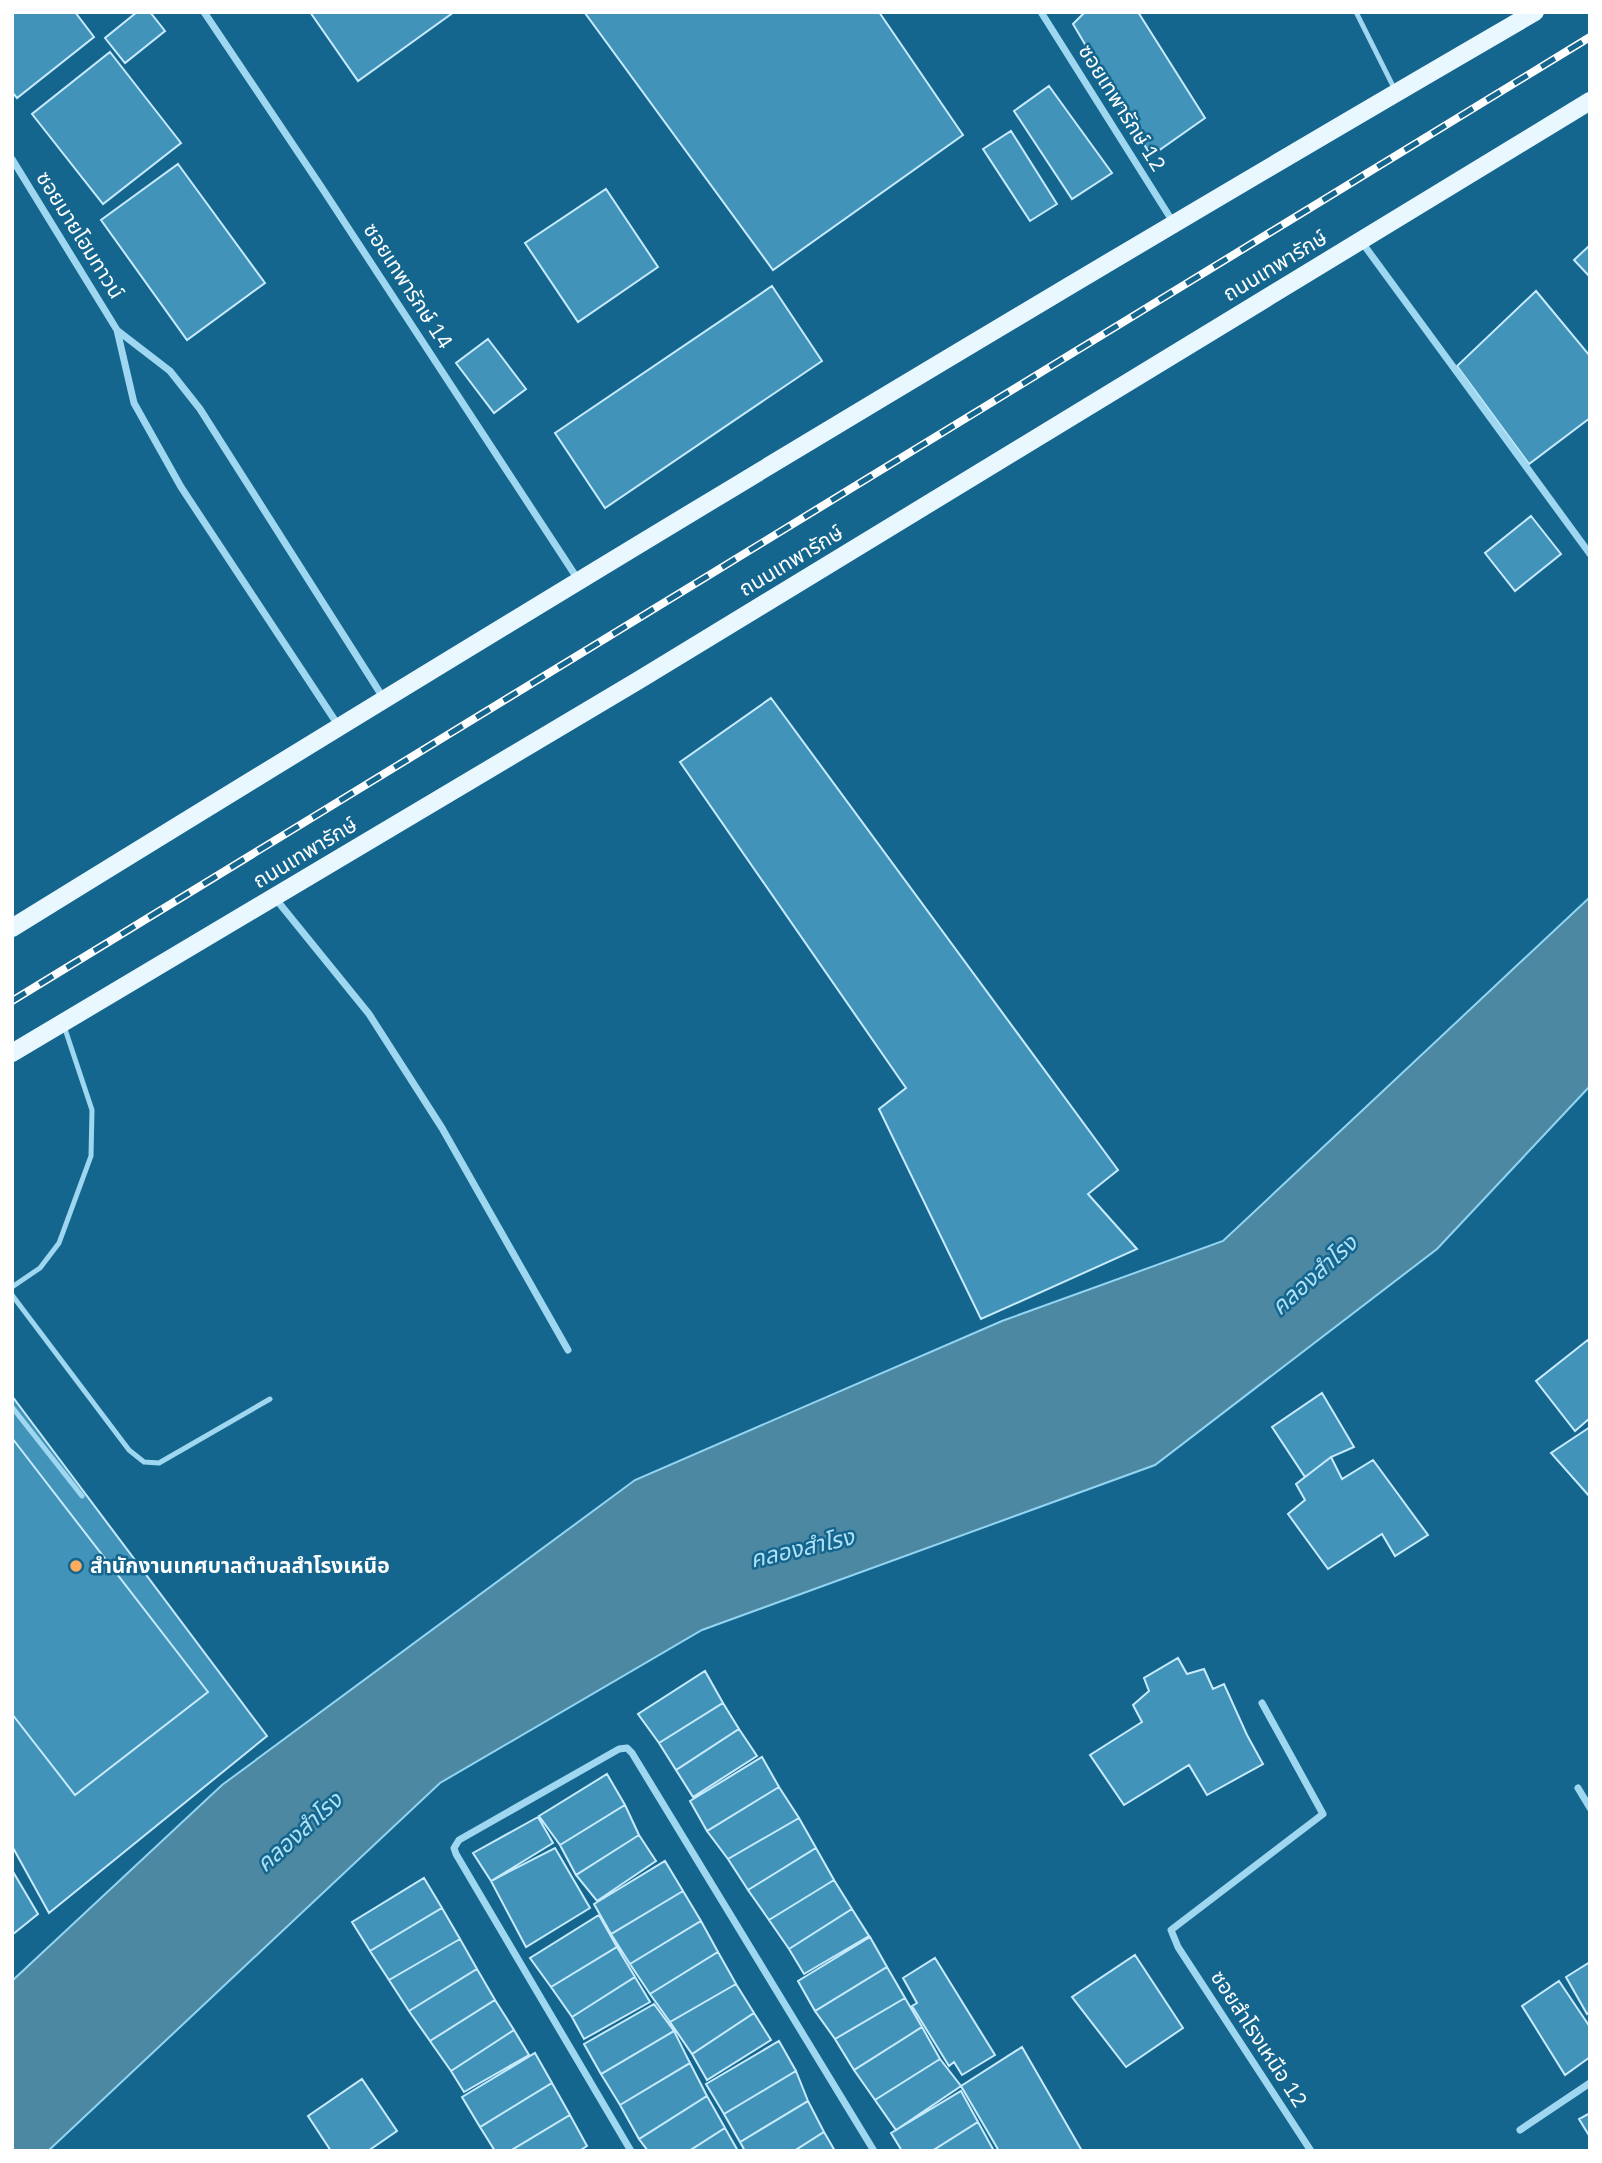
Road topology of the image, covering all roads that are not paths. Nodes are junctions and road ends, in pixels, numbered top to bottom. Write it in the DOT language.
graph roads {
  1 [pos="204,12"];
  2 [pos="1041,12"];
  3 [pos="1356,12"];
  4 [pos="1535,12"];
  5 [pos="1396,93"];
  6 [pos="1590,101"];
  7 [pos="12,159"];
  8 [pos="1174,222"];
  9 [pos="1361,241"];
  10 [pos="117,330"];
  11 [pos="1590,554"];
  12 [pos="579,581"];
  13 [pos="384,700"];
  14 [pos="339,727"];
  15 [pos="274,897"];
  16 [pos="12,928"];
  17 [pos="63,1023"];
  18 [pos="12,1053"];
  19 [pos="12,1287"];
  20 [pos="12,1295"];
  21 [pos="568,1350"];
  22 [pos="270,1399"];
  23 [pos="12,1407"];
  24 [pos="82,1496"];
  25 [pos="1262,1703"];
  26 [pos="1578,1788"];
  27 [pos="1590,1808"];
  28 [pos="1590,2083"];
  29 [pos="1520,2130"];
  30 [pos="631,2151"];
  31 [pos="874,2151"];
  32 [pos="1311,2151"];
  1 -- 12 [label="street, ซอยเทพารักษ์ 14"];
  2 -- 8 [label="street, ซอยเทพารักษ์ 12"];
  3 -- 5 [label="lane"];
  4 -- 5 [label="main road"];
  5 -- 8 [label="main road"];
  6 -- 9 [label="main road, ถนนเทพารักษ์"];
  7 -- 10 [label="street, ซอยมายโฮมทาวน์"];
  8 -- 12 [label="main road"];
  9 -- 11 [label="street"];
  9 -- 15 [label="main road, ถนนเทพารักษ์"];
  10 -- 13 [label="street"];
  10 -- 14 [label="street"];
  12 -- 13 [label="main road"];
  13 -- 14 [label="main road"];
  14 -- 16 [label="main road"];
  15 -- 17 [label="main road, ถนนเทพารักษ์"];
  15 -- 21 [label="street"];
  17 -- 18 [label="main road, ถนนเทพารักษ์"];
  17 -- 19 [label="lane"];
  20 -- 22 [label="lane"];
  23 -- 24 [label="lane"];
  25 -- 32 [label="street, ซอยสำโรงเหนือ 12"];
  26 -- 27 [label="street"];
  28 -- 29 [label="street"];
  30 -- 31 [label="street"];
}
